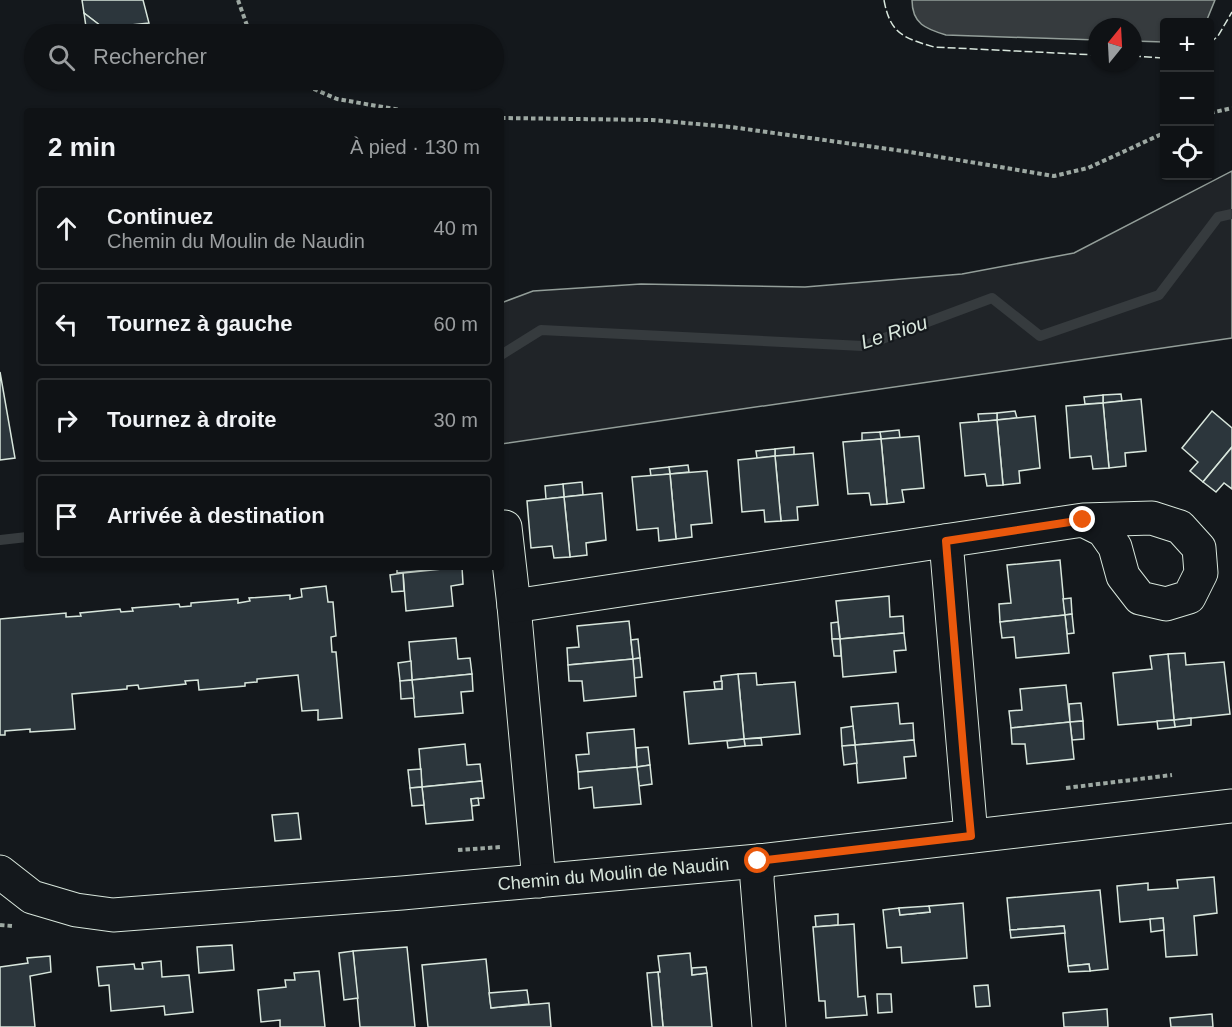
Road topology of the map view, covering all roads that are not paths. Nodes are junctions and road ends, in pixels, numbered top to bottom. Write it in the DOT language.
graph roads {
  1 [pos="1083,520"];
  2 [pos="505,527"];
  3 [pos="946,541"];
  4 [pos="514,606"];
  5 [pos="1232,806"];
  6 [pos="971,836"];
  7 [pos="758,861"];
  8 [pos="0,872"];
  9 [pos="539,880"];
  10 [pos="16,899"];
  11 [pos="769,1027"];
  1 -- 3 [label="street"];
  2 -- 4 [label="street"];
  3 -- 4 [label="street"];
  3 -- 6 [label="street"];
  4 -- 9 [label="street"];
  5 -- 6 [label="street, Chemin du Moulin de Naudin"];
  6 -- 7 [label="street, Chemin du Moulin de Naudin"];
  7 -- 9 [label="street, Chemin du Moulin de Naudin"];
  7 -- 11 [label="street"];
  8 -- 10 [label="street, Chemin du Moulin de Naudin"];
  9 -- 10 [label="street, Chemin du Moulin de Naudin"];
}
